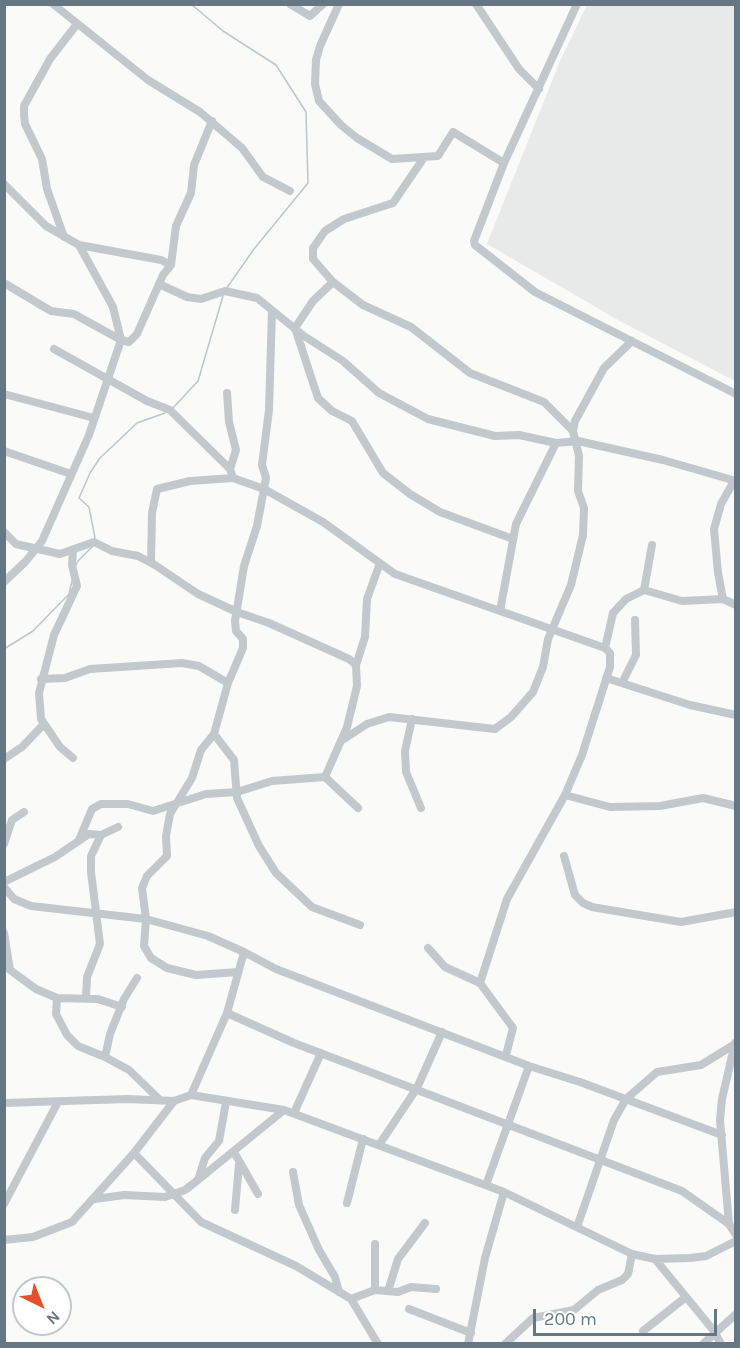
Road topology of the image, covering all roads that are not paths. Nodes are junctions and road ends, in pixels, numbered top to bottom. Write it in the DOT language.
graph roads {
  1 [pos="53,4"];
  2 [pos="290,4"];
  3 [pos="323,4"];
  4 [pos="339,4"];
  5 [pos="476,4"];
  6 [pos="578,4"];
  7 [pos="77,24"];
  8 [pos="538,89"];
  9 [pos="212,121"];
  10 [pos="423,159"];
  11 [pos="504,162"];
  12 [pos="4,183"];
  13 [pos="290,191"];
  14 [pos="64,237"];
  15 [pos="79,245"];
  16 [pos="171,265"];
  17 [pos="333,282"];
  18 [pos="4,283"];
  19 [pos="159,284"];
  20 [pos="272,311"];
  21 [pos="295,328"];
  22 [pos="121,340"];
  23 [pos="632,341"];
  24 [pos="54,349"];
  25 [pos="106,379"];
  26 [pos="227,393"];
  27 [pos="4,394"];
  28 [pos="735,394"];
  29 [pos="94,418"];
  30 [pos="573,431"];
  31 [pos="578,441"];
  32 [pos="556,443"];
  33 [pos="4,451"];
  34 [pos="231,473"];
  35 [pos="71,474"];
  36 [pos="735,481"];
  37 [pos="264,489"];
  38 [pos="4,532"];
  39 [pos="513,539"];
  40 [pos="652,545"];
  41 [pos="38,548"];
  42 [pos="73,551"];
  43 [pos="151,562"];
  44 [pos="380,563"];
  45 [pos="4,582"];
  46 [pos="644,590"];
  47 [pos="723,599"];
  48 [pos="735,605"];
  49 [pos="500,611"];
  50 [pos="237,612"];
  51 [pos="635,620"];
  52 [pos="552,628"];
  53 [pos="605,648"];
  54 [pos="356,665"];
  55 [pos="606,678"];
  56 [pos="41,679"];
  57 [pos="228,683"];
  58 [pos="622,683"];
  59 [pos="735,715"];
  60 [pos="412,719"];
  61 [pos="44,724"];
  62 [pos="214,734"];
  63 [pos="343,739"];
  64 [pos="73,758"];
  65 [pos="4,759"];
  66 [pos="325,777"];
  67 [pos="237,792"];
  68 [pos="565,795"];
  69 [pos="176,805"];
  70 [pos="735,806"];
  71 [pos="358,808"];
  72 [pos="421,808"];
  73 [pos="24,812"];
  74 [pos="118,826"];
  75 [pos="101,835"];
  76 [pos="80,840"];
  77 [pos="4,844"];
  78 [pos="564,856"];
  79 [pos="4,882"];
  80 [pos="4,887"];
  81 [pos="97,912"];
  82 [pos="735,912"];
  83 [pos="146,919"];
  84 [pos="360,925"];
  85 [pos="4,933"];
  86 [pos="428,948"];
  87 [pos="244,952"];
  88 [pos="238,972"];
  89 [pos="137,978"];
  90 [pos="480,983"];
  91 [pos="57,998"];
  92 [pos="87,998"];
  93 [pos="122,1007"];
  94 [pos="227,1013"];
  95 [pos="442,1032"];
  96 [pos="735,1043"];
  97 [pos="321,1053"];
  98 [pos="506,1055"];
  99 [pos="105,1057"];
  100 [pos="529,1066"];
  101 [pos="417,1088"];
  102 [pos="190,1095"];
  103 [pos="626,1099"];
  104 [pos="160,1100"];
  105 [pos="174,1101"];
  106 [pos="58,1102"];
  107 [pos="226,1102"];
  108 [pos="4,1103"];
  109 [pos="284,1110"];
  110 [pos="294,1113"];
  111 [pos="509,1124"];
  112 [pos="722,1135"];
  113 [pos="363,1138"];
  114 [pos="379,1145"];
  115 [pos="234,1152"];
  116 [pos="134,1153"];
  117 [pos="600,1161"];
  118 [pos="239,1162"];
  119 [pos="293,1172"];
  120 [pos="198,1180"];
  121 [pos="486,1185"];
  122 [pos="504,1192"];
  123 [pos="258,1194"];
  124 [pos="177,1195"];
  125 [pos="95,1199"];
  126 [pos="347,1203"];
  127 [pos="4,1204"];
  128 [pos="235,1210"];
  129 [pos="425,1223"];
  130 [pos="729,1224"];
  131 [pos="577,1227"];
  132 [pos="735,1235"];
  133 [pos="4,1240"];
  134 [pos="735,1241"];
  135 [pos="375,1244"];
  136 [pos="632,1254"];
  137 [pos="655,1259"];
  138 [pos="436,1289"];
  139 [pos="375,1290"];
  140 [pos="388,1291"];
  141 [pos="339,1292"];
  142 [pos="686,1297"];
  143 [pos="351,1299"];
  144 [pos="409,1309"];
  145 [pos="735,1314"];
  146 [pos="643,1331"];
  147 [pos="714,1331"];
  148 [pos="471,1333"];
  149 [pos="378,1344"];
  150 [pos="468,1344"];
  151 [pos="505,1344"];
  152 [pos="703,1344"];
  153 [pos="721,1344"];
  1 -- 7 [label="street"];
  2 -- 3 [label="street"];
  4 -- 10 [label="street"];
  5 -- 8 [label="street"];
  6 -- 8 [label="street"];
  7 -- 9 [label="street"];
  7 -- 14 [label="street"];
  8 -- 11 [label="street"];
  9 -- 13 [label="street"];
  9 -- 16 [label="street"];
  10 -- 11 [label="street"];
  10 -- 17 [label="street"];
  11 -- 23 [label="street"];
  12 -- 14 [label="street"];
  14 -- 15 [label="street"];
  15 -- 16 [label="street"];
  15 -- 22 [label="street"];
  16 -- 19 [label="street"];
  17 -- 21 [label="street"];
  17 -- 30 [label="street"];
  18 -- 22 [label="street"];
  19 -- 20 [label="street"];
  19 -- 22 [label="street"];
  20 -- 21 [label="street"];
  20 -- 37 [label="street"];
  21 -- 32 [label="street"];
  21 -- 39 [label="street"];
  22 -- 25 [label="street"];
  23 -- 28 [label="street"];
  23 -- 30 [label="street"];
  24 -- 25 [label="street"];
  25 -- 29 [label="street"];
  25 -- 34 [label="street"];
  26 -- 34 [label="street"];
  27 -- 29 [label="street"];
  29 -- 35 [label="street"];
  30 -- 31 [label="street"];
  31 -- 32 [label="street"];
  31 -- 36 [label="street"];
  31 -- 52 [label="street"];
  32 -- 39 [label="street"];
  33 -- 35 [label="street"];
  34 -- 37 [label="street"];
  34 -- 43 [label="street"];
  35 -- 41 [label="street"];
  36 -- 47 [label="street"];
  37 -- 44 [label="street"];
  37 -- 50 [label="street"];
  38 -- 41 [label="street"];
  39 -- 49 [label="street"];
  40 -- 46 [label="street"];
  41 -- 42 [label="street"];
  41 -- 45 [label="street"];
  42 -- 43 [label="street"];
  42 -- 56 [label="street"];
  43 -- 50 [label="street"];
  44 -- 49 [label="street"];
  44 -- 54 [label="street"];
  46 -- 47 [label="street"];
  46 -- 53 [label="street"];
  47 -- 48 [label="street"];
  49 -- 52 [label="street"];
  50 -- 54 [label="street"];
  50 -- 57 [label="street"];
  51 -- 58 [label="street"];
  52 -- 53 [label="street"];
  52 -- 60 [label="street"];
  53 -- 55 [label="street"];
  54 -- 63 [label="street"];
  55 -- 58 [label="street"];
  55 -- 68 [label="street"];
  56 -- 57 [label="street"];
  56 -- 61 [label="street"];
  57 -- 62 [label="street"];
  58 -- 59 [label="street"];
  60 -- 63 [label="street"];
  60 -- 72 [label="street"];
  61 -- 64 [label="street"];
  61 -- 65 [label="street"];
  62 -- 67 [label="street"];
  62 -- 69 [label="street"];
  63 -- 66 [label="street"];
  66 -- 67 [label="street"];
  66 -- 71 [label="street"];
  67 -- 69 [label="street"];
  67 -- 84 [label="street"];
  68 -- 70 [label="street"];
  68 -- 90 [label="street"];
  69 -- 76 [label="street"];
  69 -- 83 [label="street"];
  73 -- 77 [label="street"];
  74 -- 75 [label="street"];
  75 -- 76 [label="street"];
  75 -- 81 [label="street"];
  76 -- 79 [label="street"];
  78 -- 82 [label="street"];
  80 -- 81 [label="street"];
  81 -- 83 [label="street"];
  81 -- 92 [label="street"];
  83 -- 87 [label="street"];
  83 -- 88 [label="street"];
  85 -- 91 [label="street"];
  86 -- 90 [label="street"];
  87 -- 88 [label="street"];
  87 -- 95 [label="street"];
  88 -- 94 [label="street"];
  89 -- 93 [label="street"];
  90 -- 98 [label="street"];
  91 -- 92 [label="street"];
  91 -- 99 [label="street"];
  92 -- 93 [label="street"];
  93 -- 99 [label="street"];
  94 -- 97 [label="street"];
  94 -- 102 [label="street"];
  95 -- 98 [label="street"];
  95 -- 101 [label="street"];
  96 -- 103 [label="street"];
  96 -- 112 [label="street"];
  97 -- 101 [label="street"];
  97 -- 110 [label="street"];
  98 -- 100 [label="street"];
  99 -- 104 [label="street"];
  100 -- 103 [label="street"];
  100 -- 111 [label="street"];
  101 -- 111 [label="street"];
  101 -- 114 [label="street"];
  102 -- 105 [label="street"];
  102 -- 107 [label="street"];
  103 -- 112 [label="street"];
  103 -- 117 [label="street"];
  104 -- 105 [label="street"];
  104 -- 106 [label="street"];
  105 -- 116 [label="street"];
  106 -- 108 [label="street"];
  106 -- 127 [label="street"];
  107 -- 109 [label="street"];
  107 -- 120 [label="street"];
  109 -- 110 [label="street"];
  109 -- 115 [label="street"];
  110 -- 113 [label="street"];
  111 -- 117 [label="street"];
  111 -- 121 [label="street"];
  112 -- 130 [label="street"];
  113 -- 114 [label="street"];
  113 -- 126 [label="street"];
  114 -- 121 [label="street"];
  115 -- 118 [label="street"];
  115 -- 120 [label="street"];
  116 -- 124 [label="street"];
  116 -- 125 [label="street"];
  117 -- 130 [label="street"];
  117 -- 131 [label="street"];
  118 -- 123 [label="street"];
  118 -- 128 [label="street"];
  119 -- 141 [label="street"];
  120 -- 124 [label="street"];
  121 -- 122 [label="street"];
  122 -- 131 [label="street"];
  122 -- 148 [label="street"];
  124 -- 125 [label="street"];
  124 -- 141 [label="street"];
  125 -- 133 [label="street"];
  129 -- 140 [label="street"];
  130 -- 132 [label="street"];
  131 -- 136 [label="street"];
  134 -- 137 [label="street"];
  135 -- 139 [label="street"];
  136 -- 137 [label="street"];
  136 -- 151 [label="street"];
  137 -- 142 [label="street"];
  138 -- 140 [label="street"];
  139 -- 140 [label="street"];
  139 -- 143 [label="street"];
  141 -- 143 [label="street"];
  142 -- 146 [label="street"];
  142 -- 147 [label="street"];
  143 -- 149 [label="street"];
  144 -- 148 [label="street"];
  145 -- 147 [label="street"];
  147 -- 152 [label="street"];
  147 -- 153 [label="street"];
  148 -- 150 [label="street"];
}
